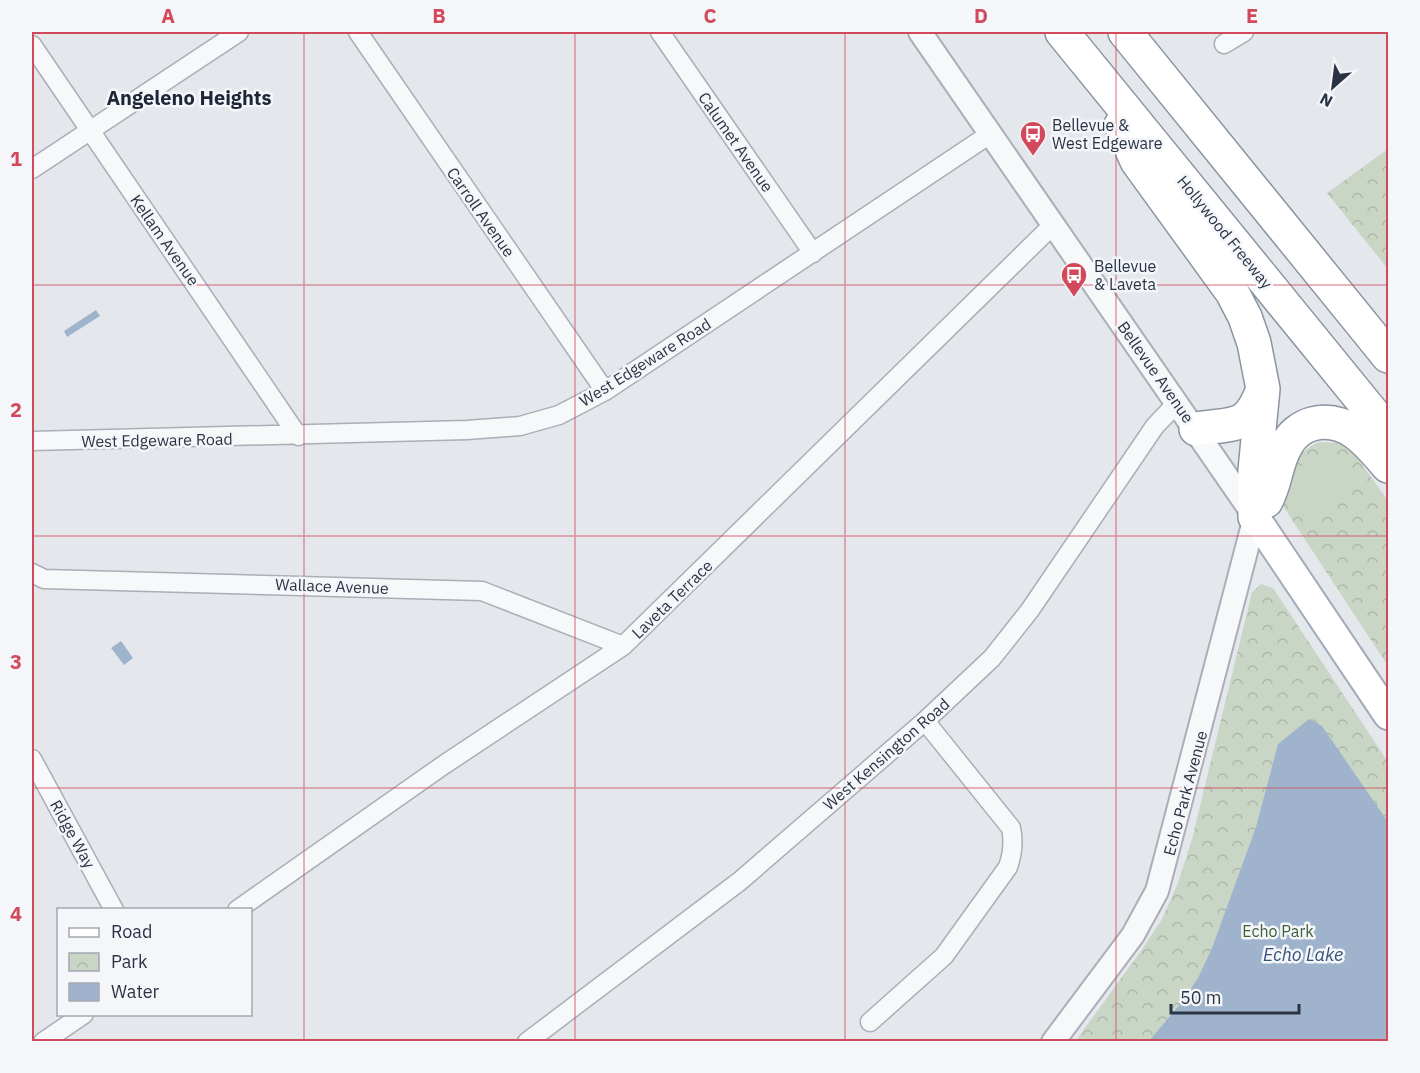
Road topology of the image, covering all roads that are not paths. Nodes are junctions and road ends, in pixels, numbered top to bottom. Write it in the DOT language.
graph roads {
  1 [pos="239,32"];
  2 [pos="358,32"];
  3 [pos="660,32"];
  4 [pos="920,32"];
  5 [pos="1062,32"];
  6 [pos="1125,32"];
  7 [pos="1244,32"];
  8 [pos="1224,44"];
  9 [pos="32,45"];
  10 [pos="1104,84"];
  11 [pos="89,130"];
  12 [pos="990,134"];
  13 [pos="32,169"];
  14 [pos="1054,224"];
  15 [pos="813,253"];
  16 [pos="1389,356"];
  17 [pos="1263,389"];
  18 [pos="605,391"];
  19 [pos="1178,402"];
  20 [pos="1196,429"];
  21 [pos="1389,432"];
  22 [pos="298,436"];
  23 [pos="32,441"];
  24 [pos="1389,466"];
  25 [pos="1255,518"];
  26 [pos="32,573"];
  27 [pos="623,646"];
  28 [pos="1389,716"];
  29 [pos="925,721"];
  30 [pos="32,759"];
  31 [pos="113,908"];
  32 [pos="238,908"];
  33 [pos="81,1016"];
  34 [pos="870,1022"];
  35 [pos="43,1041"];
  36 [pos="527,1041"];
  37 [pos="1053,1041"];
  1 -- 11 [label="street"];
  2 -- 18 [label="street, Carroll Avenue"];
  3 -- 15 [label="street, Calumet Avenue"];
  4 -- 12 [label="street, Bellevue Avenue"];
  5 -- 10 [label="highway, Hollywood Freeway"];
  6 -- 16 [label="highway"];
  7 -- 8 [label="street"];
  9 -- 11 [label="street, Kellam Avenue"];
  10 -- 17 [label="highway"];
  10 -- 21 [label="highway, Hollywood Freeway"];
  11 -- 13 [label="street"];
  11 -- 22 [label="street, Kellam Avenue"];
  12 -- 14 [label="street, Bellevue Avenue"];
  12 -- 15 [label="street, West Edgeware Road"];
  14 -- 19 [label="street, Bellevue Avenue"];
  14 -- 27 [label="street, Laveta Terrace"];
  15 -- 18 [label="street, West Edgeware Road"];
  17 -- 20 [label="highway"];
  17 -- 25 [label="highway"];
  18 -- 22 [label="street, West Edgeware Road"];
  19 -- 20 [label="street, Bellevue Avenue"];
  19 -- 29 [label="street, West Kensington Road"];
  20 -- 25 [label="street, Bellevue Avenue"];
  22 -- 23 [label="street, West Edgeware Road"];
  24 -- 25 [label="highway"];
  25 -- 28 [label="main road, Bellevue Avenue"];
  25 -- 37 [label="street, Echo Park Avenue"];
  26 -- 27 [label="street, Wallace Avenue"];
  27 -- 32 [label="street, Laveta Terrace"];
  29 -- 34 [label="street"];
  29 -- 36 [label="street, West Kensington Road"];
  30 -- 31 [label="street, Ridge Way"];
  33 -- 35 [label="street"];
}
